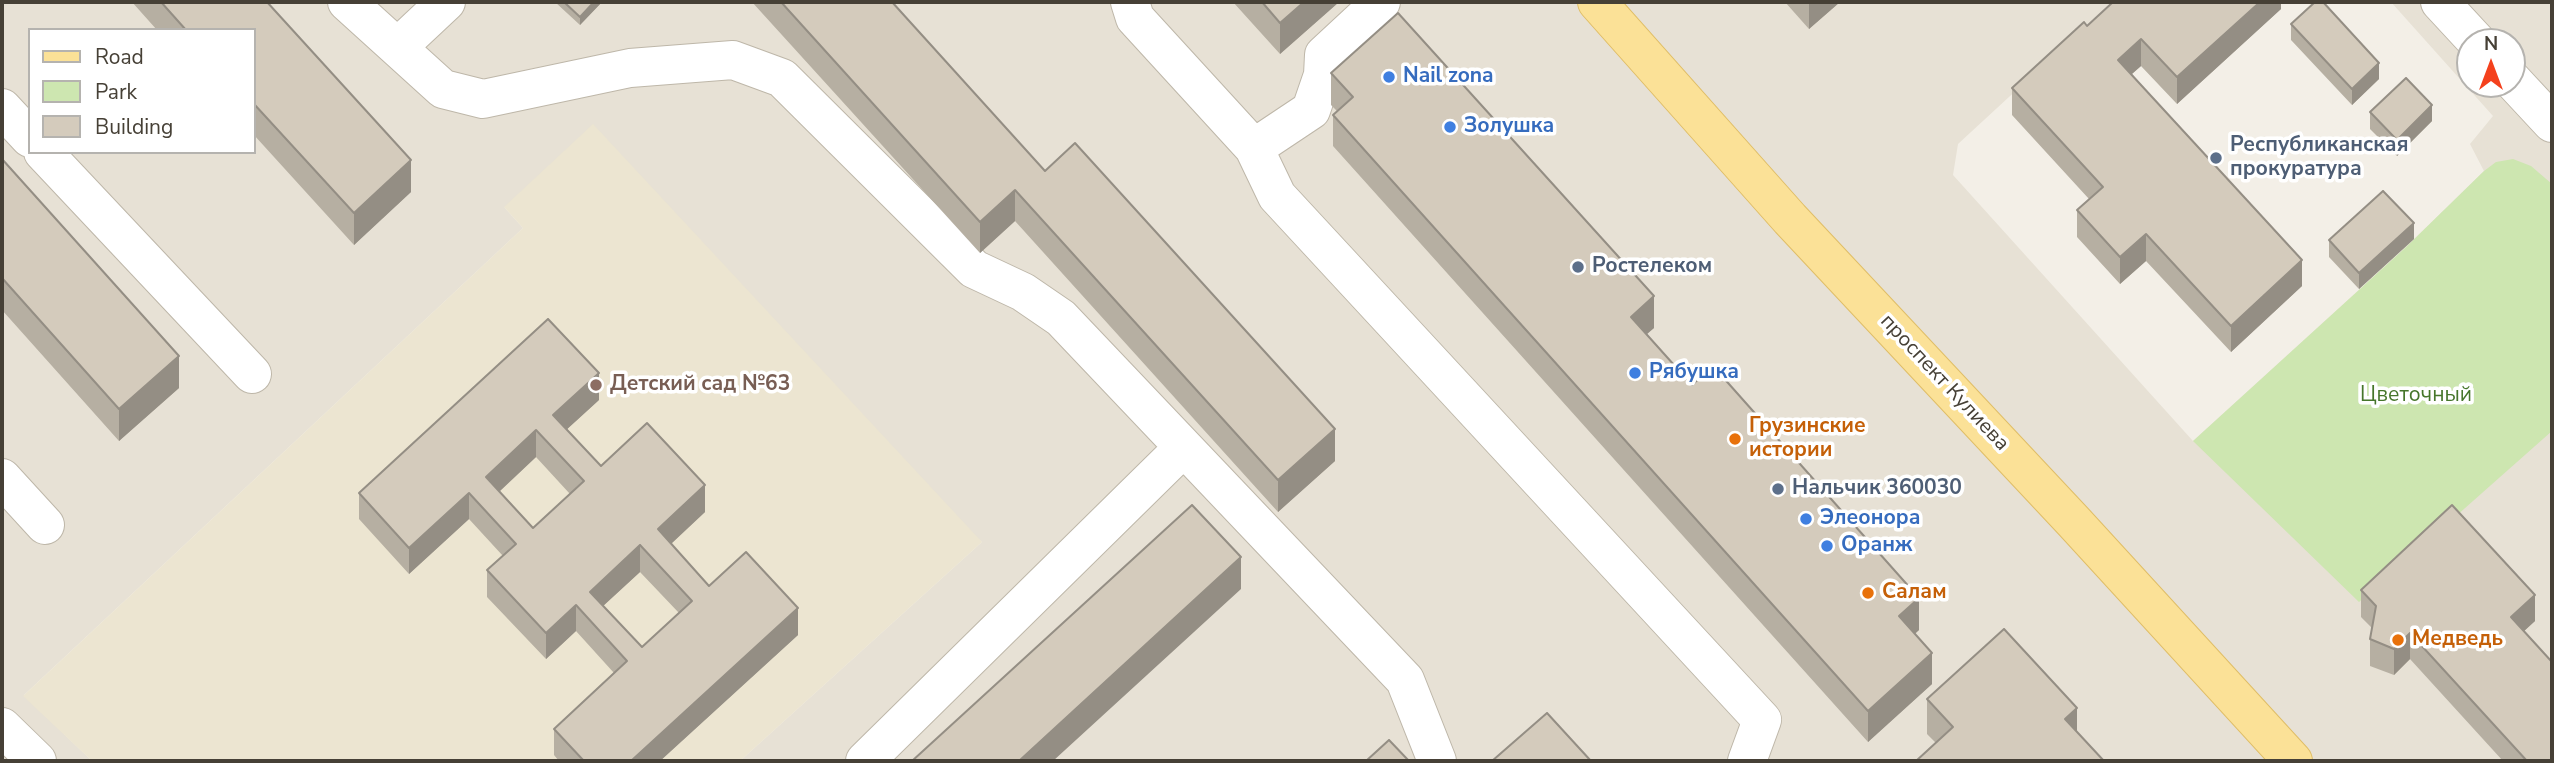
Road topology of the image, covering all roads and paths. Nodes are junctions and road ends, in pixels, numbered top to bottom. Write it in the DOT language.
graph roads {
  1 [pos="347,2"];
  2 [pos="446,2"];
  3 [pos="1130,2"];
  4 [pos="1381,2"];
  5 [pos="1597,2"];
  6 [pos="2440,2"];
  7 [pos="2464,28"];
  8 [pos="398,47"];
  9 [pos="2526,95"];
  10 [pos="2,108"];
  11 [pos="2552,123"];
  12 [pos="28,136"];
  13 [pos="1254,148"];
  14 [pos="45,154"];
  15 [pos="252,374"];
  16 [pos="1183,448"];
  17 [pos="2,478"];
  18 [pos="45,525"];
  19 [pos="2,727"];
  20 [pos="37,761"];
  21 [pos="865,761"];
  22 [pos="1437,761"];
  23 [pos="1747,761"];
  24 [pos="2294,761"];
  1 -- 8 [label="street"];
  2 -- 8 [label="street"];
  3 -- 13 [label="street"];
  4 -- 13 [label="street"];
  5 -- 24 [label="main road, проспект Кулиева"];
  6 -- 7 [label="street"];
  8 -- 16 [label="street"];
  9 -- 11 [label="street"];
  10 -- 12 [label="street"];
  13 -- 23 [label="street"];
  14 -- 15 [label="street"];
  16 -- 21 [label="street"];
  16 -- 22 [label="street"];
  17 -- 18 [label="street"];
  19 -- 20 [label="street"];
}
